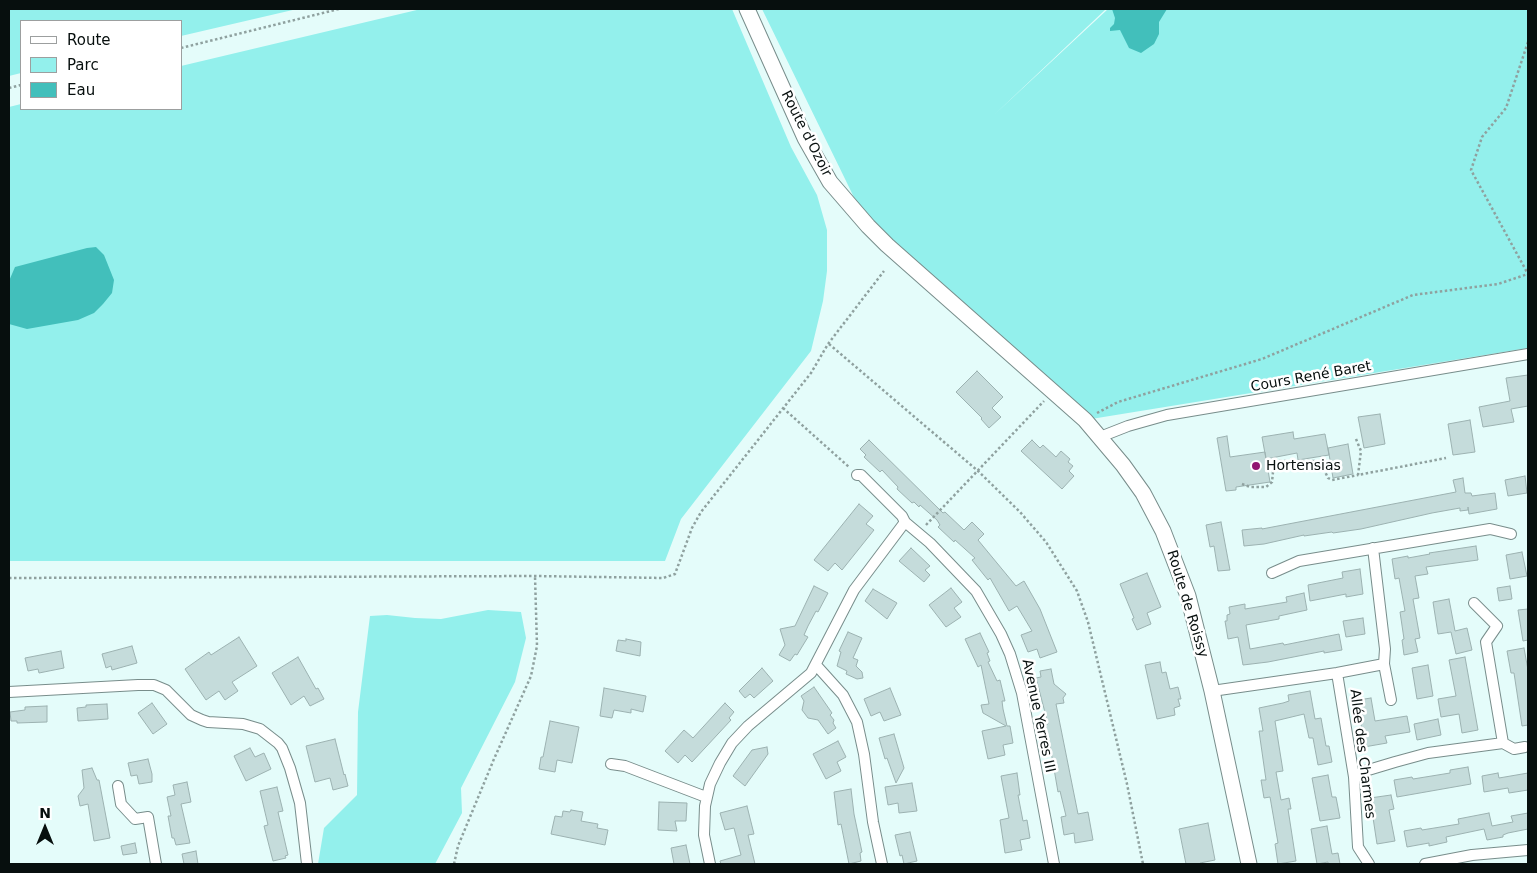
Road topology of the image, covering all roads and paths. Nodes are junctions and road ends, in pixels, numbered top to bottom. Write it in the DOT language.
graph roads {
  1 [pos="339,9"];
  2 [pos="747,9"];
  3 [pos="1528,42"];
  4 [pos="182,48"];
  5 [pos="887,245"];
  6 [pos="884,271"];
  7 [pos="1528,274"];
  8 [pos="828,344"];
  9 [pos="1528,354"];
  10 [pos="1052,392"];
  11 [pos="783,408"];
  12 [pos="1085,420"];
  13 [pos="1100,437"];
  14 [pos="1356,439"];
  15 [pos="1446,458"];
  16 [pos="978,471"];
  17 [pos="857,475"];
  18 [pos="1358,475"];
  19 [pos="1242,484"];
  20 [pos="905,522"];
  21 [pos="919,532"];
  22 [pos="1511,534"];
  23 [pos="1372,548"];
  24 [pos="1272,573"];
  25 [pos="535,576"];
  26 [pos="9,578"];
  27 [pos="1474,603"];
  28 [pos="1384,664"];
  29 [pos="816,665"];
  30 [pos="1337,673"];
  31 [pos="1212,691"];
  32 [pos="9,692"];
  33 [pos="1391,700"];
  34 [pos="1503,743"];
  35 [pos="1525,748"];
  36 [pos="611,764"];
  37 [pos="1354,777"];
  38 [pos="118,786"];
  39 [pos="706,797"];
  40 [pos="1528,850"];
  41 [pos="156,864"];
  42 [pos="307,864"];
  43 [pos="454,864"];
  44 [pos="710,864"];
  45 [pos="882,864"];
  46 [pos="1054,864"];
  47 [pos="1143,864"];
  48 [pos="1250,864"];
  49 [pos="1369,864"];
  50 [pos="1425,864"];
  1 -- 4 [label="path"];
  2 -- 5 [label="main road, Route d'Ozoir"];
  3 -- 7 [label="path"];
  5 -- 10 [label="main road, Route de Roissy"];
  6 -- 8 [label="path"];
  7 -- 12 [label="path"];
  8 -- 11 [label="path"];
  8 -- 16 [label="path"];
  9 -- 13 [label="street, Cours René Baret"];
  10 -- 12 [label="main road, Route de Roissy"];
  10 -- 16 [label="path"];
  11 -- 17 [label="path"];
  11 -- 25 [label="path"];
  12 -- 13 [label="main road, Route de Roissy"];
  13 -- 31 [label="main road, Route de Roissy"];
  14 -- 18 [label="path"];
  15 -- 18 [label="path"];
  16 -- 21 [label="path"];
  16 -- 47 [label="path"];
  17 -- 20 [label="street, Avenue Yerres III"];
  18 -- 19 [label="path"];
  20 -- 21 [label="street, Avenue Yerres III"];
  20 -- 29 [label="street"];
  21 -- 46 [label="street, Avenue Yerres III"];
  22 -- 23 [label="street"];
  23 -- 24 [label="street"];
  23 -- 28 [label="street"];
  25 -- 26 [label="path"];
  25 -- 43 [label="path"];
  27 -- 34 [label="street"];
  28 -- 30 [label="street"];
  28 -- 33 [label="street"];
  29 -- 39 [label="street"];
  29 -- 45 [label="street"];
  30 -- 31 [label="street"];
  30 -- 37 [label="street, Allée des Charmes"];
  31 -- 48 [label="main road, Route de Roissy"];
  32 -- 42 [label="street"];
  34 -- 35 [label="street"];
  34 -- 37 [label="street"];
  36 -- 39 [label="street"];
  37 -- 49 [label="street, Allée des Charmes"];
  38 -- 41 [label="street"];
  39 -- 44 [label="street"];
  40 -- 50 [label="street"];
}
